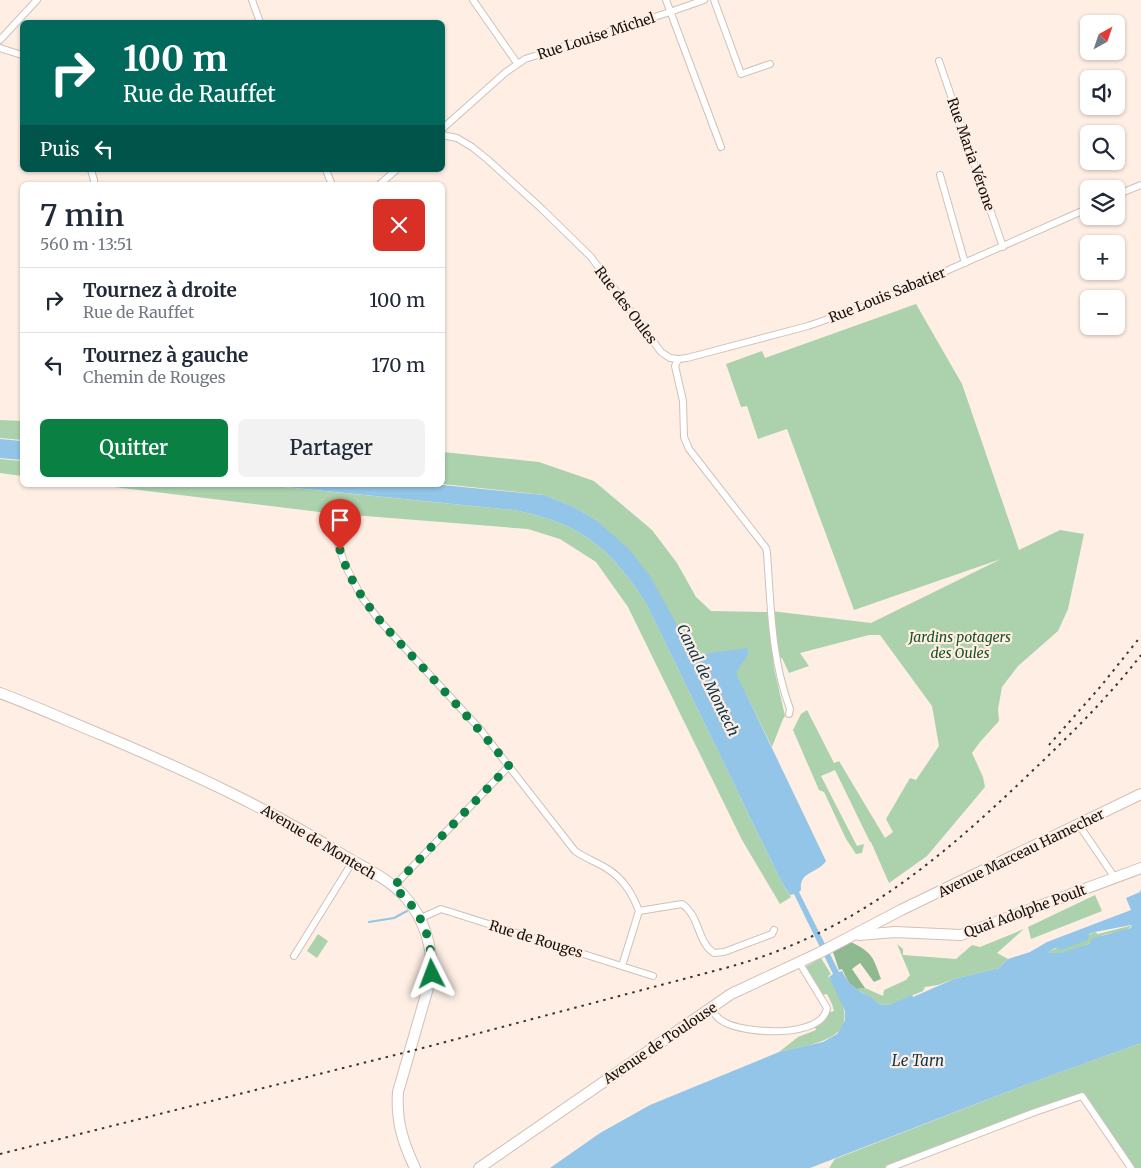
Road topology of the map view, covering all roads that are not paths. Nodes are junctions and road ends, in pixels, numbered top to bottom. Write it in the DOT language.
graph roads {
  1 [pos="37,0"];
  2 [pos="252,0"];
  3 [pos="473,0"];
  4 [pos="666,0"];
  5 [pos="704,0"];
  6 [pos="714,0"];
  7 [pos="670,12"];
  8 [pos="259,20"];
  9 [pos="0,40"];
  10 [pos="0,48"];
  11 [pos="20,54"];
  12 [pos="940,61"];
  13 [pos="517,63"];
  14 [pos="770,64"];
  15 [pos="445,126"];
  16 [pos="445,136"];
  17 [pos="721,147"];
  18 [pos="394,172"];
  19 [pos="940,175"];
  20 [pos="382,182"];
  21 [pos="1141,185"];
  22 [pos="1125,191"];
  23 [pos="1080,212"];
  24 [pos="1003,247"];
  25 [pos="965,263"];
  26 [pos="678,359"];
  27 [pos="328,513"];
  28 [pos="0,694"];
  29 [pos="789,714"];
  30 [pos="509,766"];
  31 [pos="1141,794"];
  32 [pos="1079,825"];
  33 [pos="353,861"];
  34 [pos="1141,868"];
  35 [pos="1115,878"];
  36 [pos="393,887"];
  37 [pos="901,910"];
  38 [pos="640,911"];
  39 [pos="421,918"];
  40 [pos="774,930"];
  41 [pos="901,933"];
  42 [pos="846,938"];
  43 [pos="294,956"];
  44 [pos="799,962"];
  45 [pos="622,966"];
  46 [pos="653,976"];
  47 [pos="711,1008"];
  48 [pos="415,1166"];
  49 [pos="480,1167"];
  50 [pos="889,1168"];
  51 [pos="1131,1168"];
  1 -- 9 [label="street"];
  2 -- 8 [label="street"];
  3 -- 13 [label="street"];
  4 -- 7 [label="street"];
  5 -- 7 [label="street, Rue Louise Michel"];
  6 -- 14 [label="street"];
  7 -- 13 [label="street, Rue Louise Michel"];
  7 -- 17 [label="street"];
  10 -- 11 [label="street"];
  12 -- 24 [label="street, Rue Maria Vérone"];
  13 -- 15 [label="street, Rue Louise Michel"];
  16 -- 26 [label="street, Rue des Oules"];
  18 -- 20 [label="street"];
  19 -- 25 [label="street"];
  21 -- 22 [label="street"];
  23 -- 24 [label="street, Rue Louis Sabatier"];
  24 -- 25 [label="street, Rue Louis Sabatier"];
  25 -- 26 [label="street, Rue Louis Sabatier"];
  26 -- 29 [label="street"];
  27 -- 30 [label="street"];
  28 -- 33 [label="main road, Avenue de Montech"];
  30 -- 36 [label="street"];
  30 -- 38 [label="street"];
  31 -- 32 [label="main road, Avenue Marceau Hamecher"];
  32 -- 35 [label="street"];
  32 -- 37 [label="main road, Avenue Marceau Hamecher"];
  33 -- 36 [label="main road, Avenue de Montech"];
  33 -- 43 [label="street"];
  34 -- 35 [label="main road, Quai Adolphe Poult"];
  35 -- 41 [label="main road, Quai Adolphe Poult"];
  36 -- 39 [label="main road, Avenue de Montech"];
  37 -- 41 [label="main road"];
  37 -- 42 [label="main road, Avenue Marceau Hamecher"];
  38 -- 40 [label="street"];
  38 -- 45 [label="street"];
  39 -- 45 [label="street, Rue de Rouges"];
  39 -- 48 [label="main road, Avenue de Montech"];
  41 -- 42 [label="main road, Quai Adolphe Poult"];
  42 -- 44 [label="main road, Avenue de Toulouse"];
  44 -- 47 [label="main road, Avenue de Toulouse"];
  44 -- 47 [label="street"];
  45 -- 46 [label="street, Rue de Rouges"];
  47 -- 49 [label="main road, Avenue de Toulouse"];
  50 -- 51 [label="street"];
}
